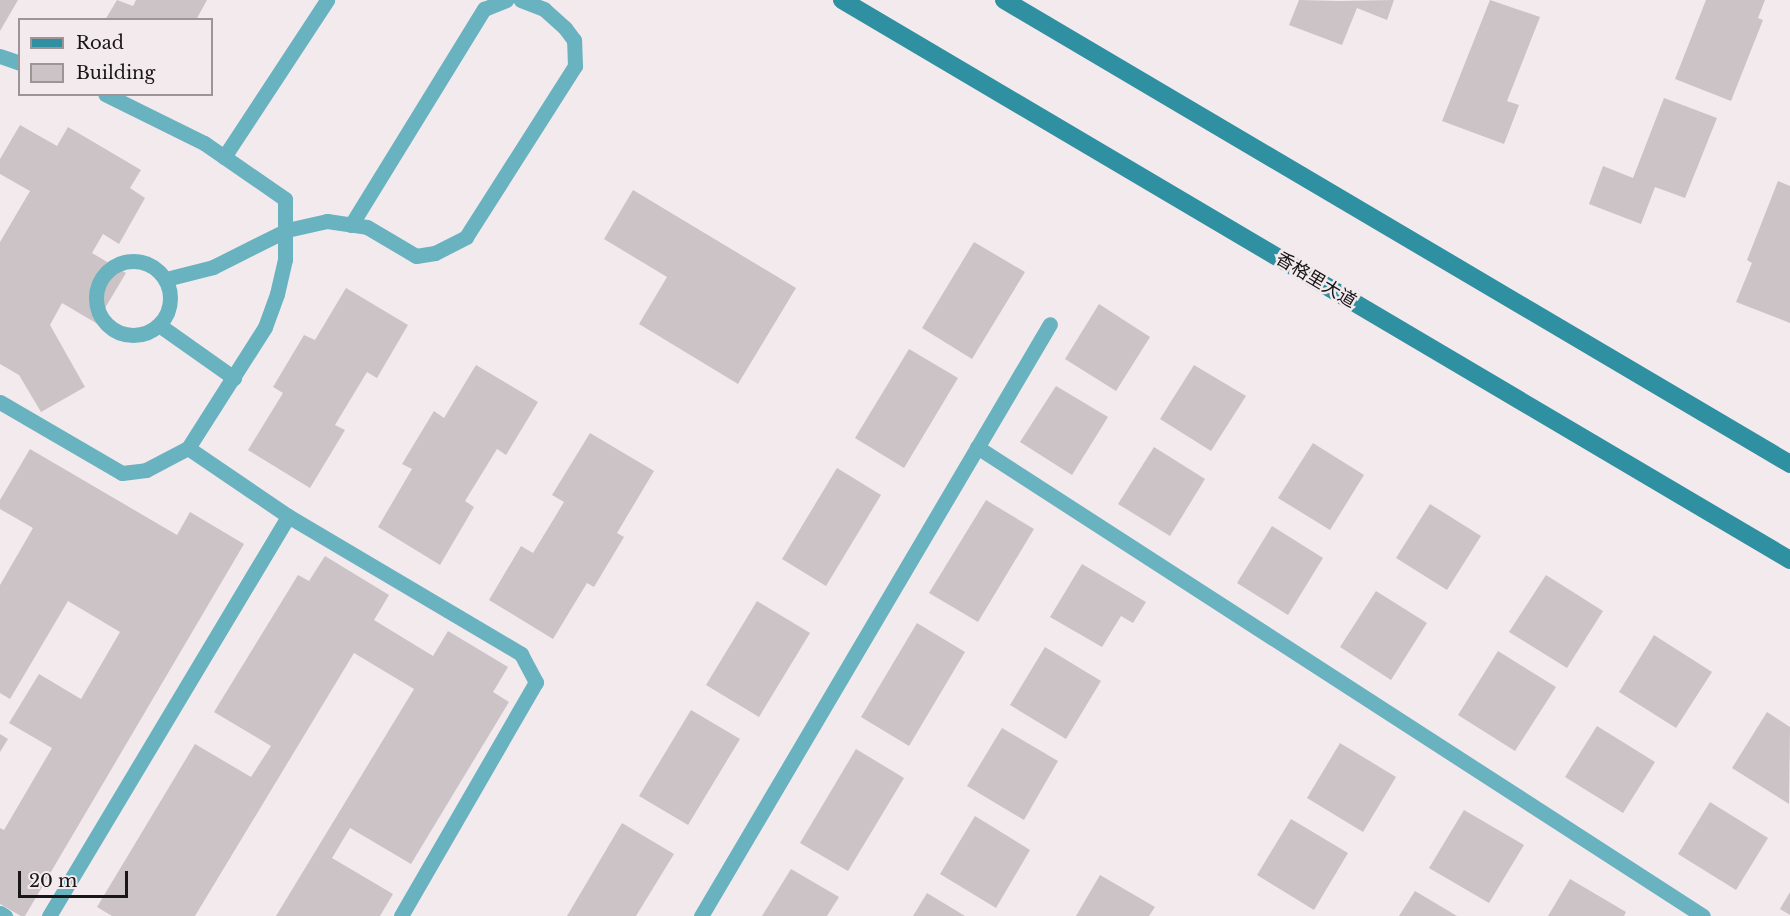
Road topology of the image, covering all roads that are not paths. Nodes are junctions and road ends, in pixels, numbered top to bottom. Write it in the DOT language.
graph roads {
  1 [pos="317,0"];
  2 [pos="327,0"];
  3 [pos="506,0"];
  4 [pos="521,0"];
  5 [pos="842,0"];
  6 [pos="1004,0"];
  7 [pos="301,34"];
  8 [pos="0,56"];
  9 [pos="18,62"];
  10 [pos="109,96"];
  11 [pos="224,157"];
  12 [pos="351,225"];
  13 [pos="287,230"];
  14 [pos="166,279"];
  15 [pos="1050,324"];
  16 [pos="159,325"];
  17 [pos="234,378"];
  18 [pos="0,402"];
  19 [pos="977,447"];
  20 [pos="188,448"];
  21 [pos="1790,465"];
  22 [pos="288,516"];
  23 [pos="1790,560"];
  24 [pos="0,913"];
  25 [pos="1694,914"];
  26 [pos="5,916"];
  27 [pos="49,916"];
  28 [pos="401,916"];
  29 [pos="701,916"];
  1 -- 7 [label="lane"];
  2 -- 7 [label="lane"];
  3 -- 12 [label="lane"];
  4 -- 12 [label="lane"];
  5 -- 23 [label="main road, 香格里大道"];
  6 -- 21 [label="main road"];
  7 -- 11 [label="lane"];
  8 -- 9 [label="lane"];
  10 -- 11 [label="lane"];
  11 -- 13 [label="lane"];
  12 -- 13 [label="lane"];
  13 -- 14 [label="lane"];
  13 -- 17 [label="lane"];
  14 -- 16 [label="lane"];
  14 -- 16 [label="lane"];
  15 -- 19 [label="lane"];
  16 -- 17 [label="lane"];
  17 -- 20 [label="lane"];
  18 -- 20 [label="lane"];
  19 -- 25 [label="lane"];
  19 -- 29 [label="lane"];
  20 -- 22 [label="lane"];
  22 -- 27 [label="lane"];
  22 -- 28 [label="lane"];
  24 -- 26 [label="lane"];
}
